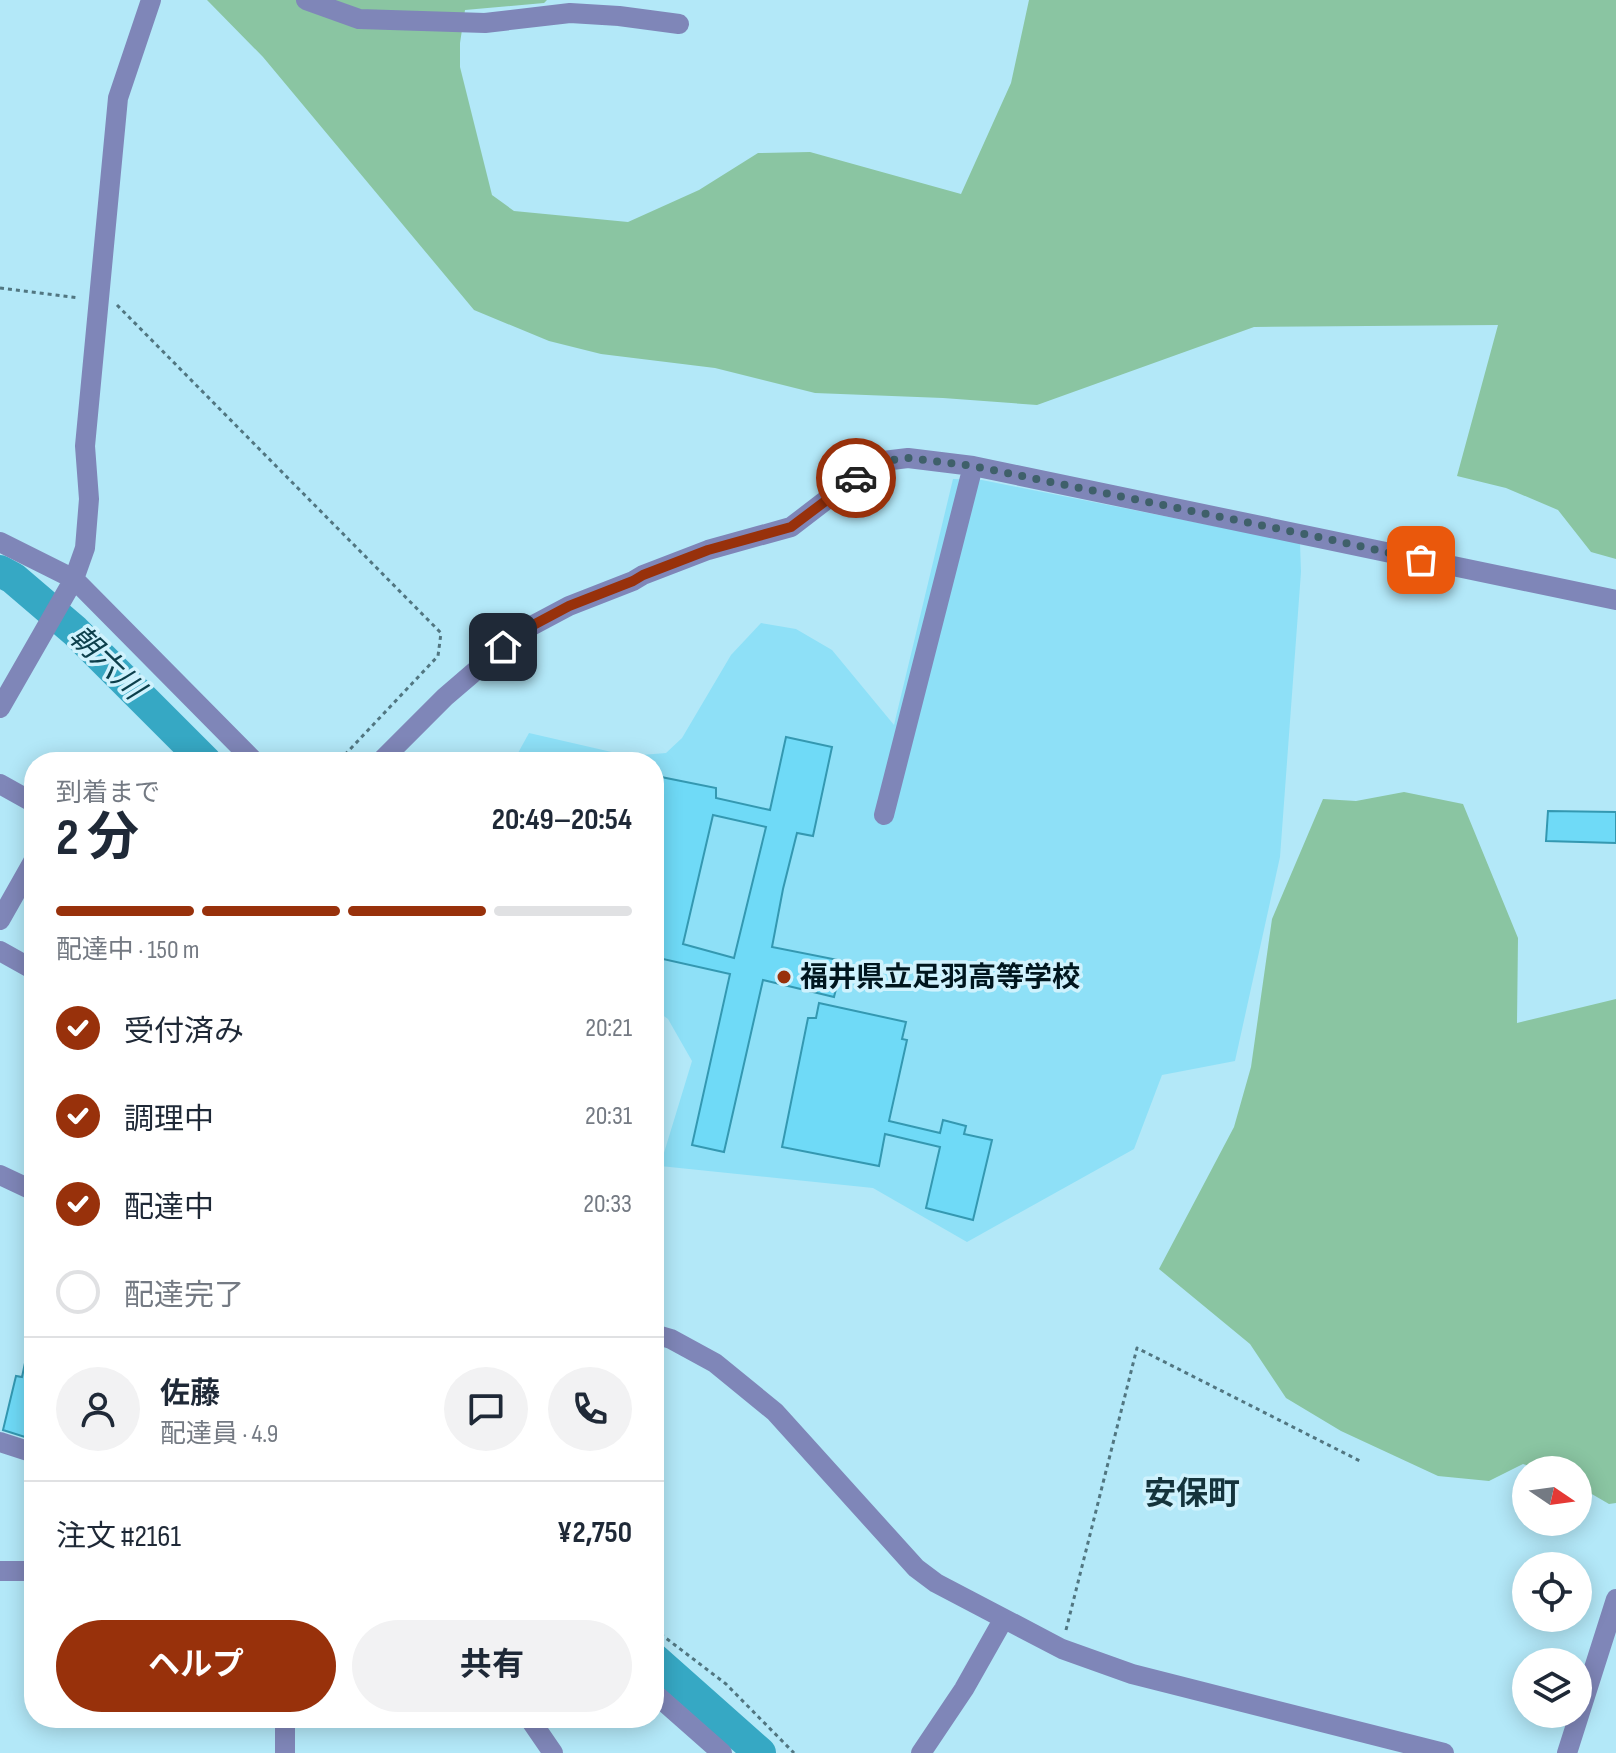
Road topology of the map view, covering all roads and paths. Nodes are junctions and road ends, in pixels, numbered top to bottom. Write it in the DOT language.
graph roads {
  1 [pos="151,0"];
  2 [pos="306,0"];
  3 [pos="679,24"];
  4 [pos="0,288"];
  5 [pos="100,294"];
  6 [pos="973,466"];
  7 [pos="0,542"];
  8 [pos="71,585"];
  9 [pos="1616,600"];
  10 [pos="2,698"];
  11 [pos="245,752"];
  12 [pos="347,752"];
  13 [pos="390,752"];
  14 [pos="0,784"];
  15 [pos="24,797"];
  16 [pos="884,815"];
  17 [pos="24,878"];
  18 [pos="0,920"];
  19 [pos="0,951"];
  20 [pos="24,964"];
  21 [pos="0,1175"];
  22 [pos="24,1186"];
  23 [pos="664,1337"];
  24 [pos="0,1442"];
  25 [pos="24,1450"];
  26 [pos="1362,1462"];
  27 [pos="0,1571"];
  28 [pos="24,1571"];
  29 [pos="1616,1599"];
  30 [pos="1003,1620"];
  31 [pos="664,1637"];
  32 [pos="1062,1649"];
  33 [pos="664,1702"];
  34 [pos="285,1728"];
  35 [pos="536,1728"];
  36 [pos="285,1753"];
  37 [pos="553,1753"];
  38 [pos="722,1753"];
  39 [pos="794,1753"];
  40 [pos="921,1753"];
  41 [pos="1444,1753"];
  42 [pos="1567,1753"];
  1 -- 5 [label="street"];
  2 -- 3 [label="street"];
  4 -- 5 [label="path"];
  5 -- 8 [label="street"];
  5 -- 12 [label="path"];
  6 -- 9 [label="street"];
  6 -- 13 [label="street"];
  6 -- 16 [label="street"];
  7 -- 8 [label="street"];
  8 -- 10 [label="street"];
  8 -- 11 [label="street"];
  14 -- 15 [label="street"];
  17 -- 18 [label="street"];
  19 -- 20 [label="street"];
  21 -- 22 [label="street"];
  23 -- 30 [label="street"];
  24 -- 25 [label="street"];
  26 -- 32 [label="path"];
  27 -- 28 [label="street"];
  29 -- 42 [label="street"];
  30 -- 32 [label="street"];
  30 -- 40 [label="street"];
  31 -- 39 [label="path"];
  32 -- 41 [label="street"];
  33 -- 38 [label="street"];
  34 -- 36 [label="street"];
  35 -- 37 [label="street"];
}
